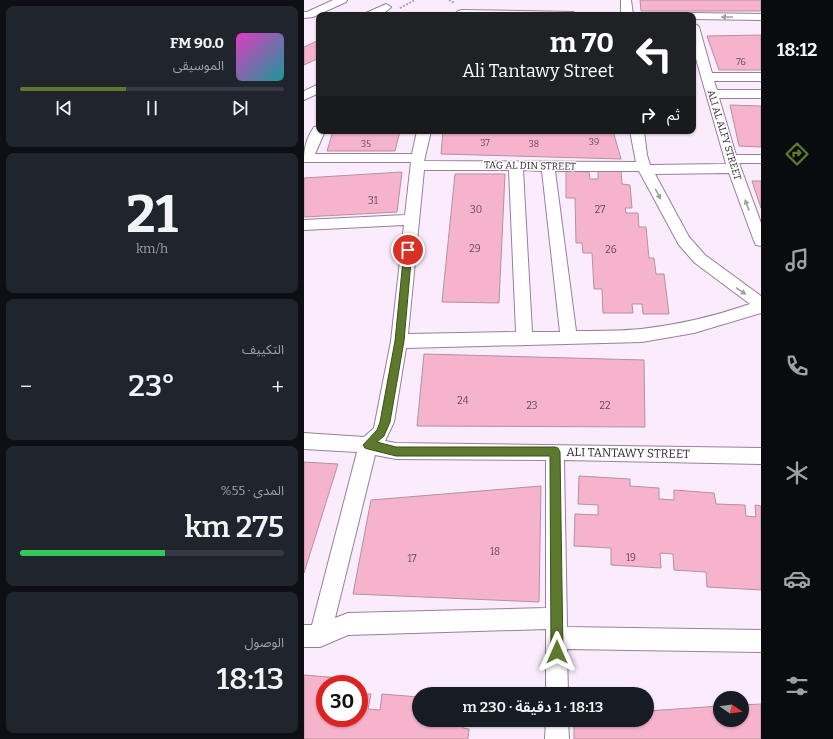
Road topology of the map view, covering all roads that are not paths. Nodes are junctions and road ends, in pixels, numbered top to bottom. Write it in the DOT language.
graph roads {
  1 [pos="342,0"];
  2 [pos="626,0"];
  3 [pos="480,3"];
  4 [pos="386,7"];
  5 [pos="376,12"];
  6 [pos="463,12"];
  7 [pos="627,12"];
  8 [pos="307,15"];
  9 [pos="696,16"];
  10 [pos="761,17"];
  11 [pos="316,20"];
  12 [pos="696,27"];
  13 [pos="761,27"];
  14 [pos="696,38"];
  15 [pos="707,77"];
  16 [pos="761,77"];
  17 [pos="316,90"];
  18 [pos="711,94"];
  19 [pos="761,94"];
  20 [pos="304,96"];
  21 [pos="317,134"];
  22 [pos="423,134"];
  23 [pos="637,134"];
  24 [pos="305,158"];
  25 [pos="761,159"];
  26 [pos="417,162"];
  27 [pos="732,163"];
  28 [pos="516,166"];
  29 [pos="548,167"];
  30 [pos="645,169"];
  31 [pos="411,220"];
  32 [pos="304,225"];
  33 [pos="761,241"];
  34 [pos="761,305"];
  35 [pos="569,338"];
  36 [pos="524,339"];
  37 [pos="400,341"];
  38 [pos="304,441"];
  39 [pos="368,445"];
  40 [pos="555,452"];
  41 [pos="761,456"];
  42 [pos="557,628"];
  43 [pos="312,636"];
  44 [pos="761,641"];
  45 [pos="557,687"];
  46 [pos="557,727"];
  47 [pos="557,739"];
  1 -- 8 [label="street"];
  2 -- 7 [label="street"];
  3 -- 6 [label="street"];
  4 -- 5 [label="street"];
  8 -- 11 [label="street"];
  10 -- 9 [label="street, one-way"];
  12 -- 13 [label="street"];
  14 -- 15 [label="street, ALI AL ALFY STREET"];
  15 -- 16 [label="street"];
  15 -- 18 [label="street, ALI AL ALFY STREET"];
  17 -- 20 [label="street"];
  18 -- 19 [label="street"];
  18 -- 27 [label="street, ALI AL ALFY STREET"];
  21 -- 24 [label="street"];
  22 -- 26 [label="street"];
  23 -- 30 [label="street"];
  24 -- 26 [label="street, TAG AL DIN STREET"];
  25 -- 27 [label="street, TAG AL DIN STREET"];
  26 -- 28 [label="street, TAG AL DIN STREET"];
  26 -- 31 [label="street"];
  27 -- 30 [label="street, TAG AL DIN STREET"];
  33 -- 27 [label="street, ALI AL ALFY STREET, one-way"];
  28 -- 29 [label="street, TAG AL DIN STREET"];
  28 -- 36 [label="street"];
  29 -- 30 [label="street, TAG AL DIN STREET"];
  29 -- 35 [label="street"];
  30 -- 34 [label="street, one-way"];
  31 -- 32 [label="street"];
  31 -- 37 [label="street"];
  34 -- 35 [label="street"];
  35 -- 36 [label="street"];
  36 -- 37 [label="street"];
  37 -- 39 [label="street"];
  38 -- 39 [label="street, ALI TANTAWY STREET"];
  39 -- 40 [label="street, ALI TANTAWY STREET"];
  39 -- 43 [label="street"];
  40 -- 41 [label="street, ALI TANTAWY STREET"];
  40 -- 42 [label="street"];
  42 -- 43 [label="street"];
  42 -- 44 [label="street"];
  42 -- 45 [label="street"];
  46 -- 47 [label="street"];
}
